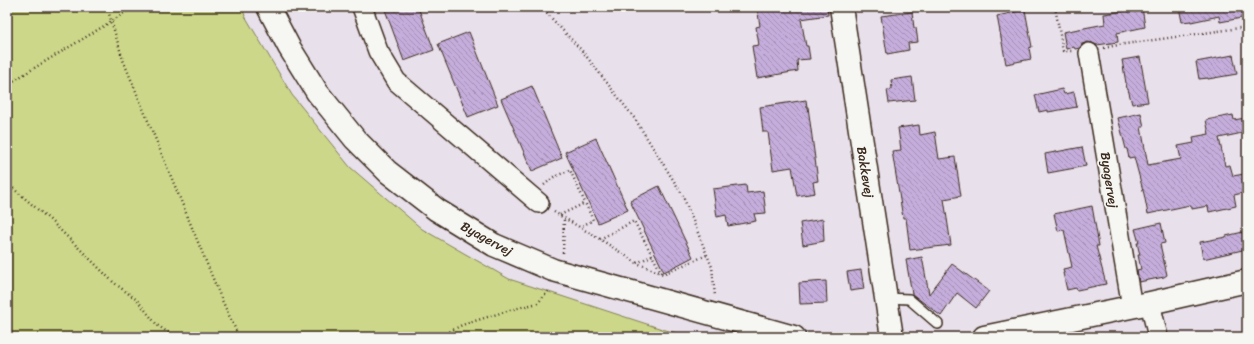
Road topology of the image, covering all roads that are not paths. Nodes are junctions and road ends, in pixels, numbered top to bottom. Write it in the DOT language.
graph roads {
  1 [pos="268,7"];
  2 [pos="362,7"];
  3 [pos="841,7"];
  4 [pos="1089,53"];
  5 [pos="535,200"];
  6 [pos="1247,281"];
  7 [pos="886,298"];
  8 [pos="1141,305"];
  9 [pos="938,324"];
  10 [pos="794,337"];
  11 [pos="892,337"];
  12 [pos="984,337"];
  13 [pos="1158,337"];
  1 -- 10 [label="street, Byagervej"];
  2 -- 5 [label="street"];
  3 -- 7 [label="street, Bakkevej"];
  4 -- 8 [label="street, Byagervej"];
  6 -- 8 [label="street"];
  7 -- 9 [label="lane"];
  7 -- 11 [label="street, Bakkevej"];
  8 -- 12 [label="street"];
  8 -- 13 [label="street, Byagervej"];
}
